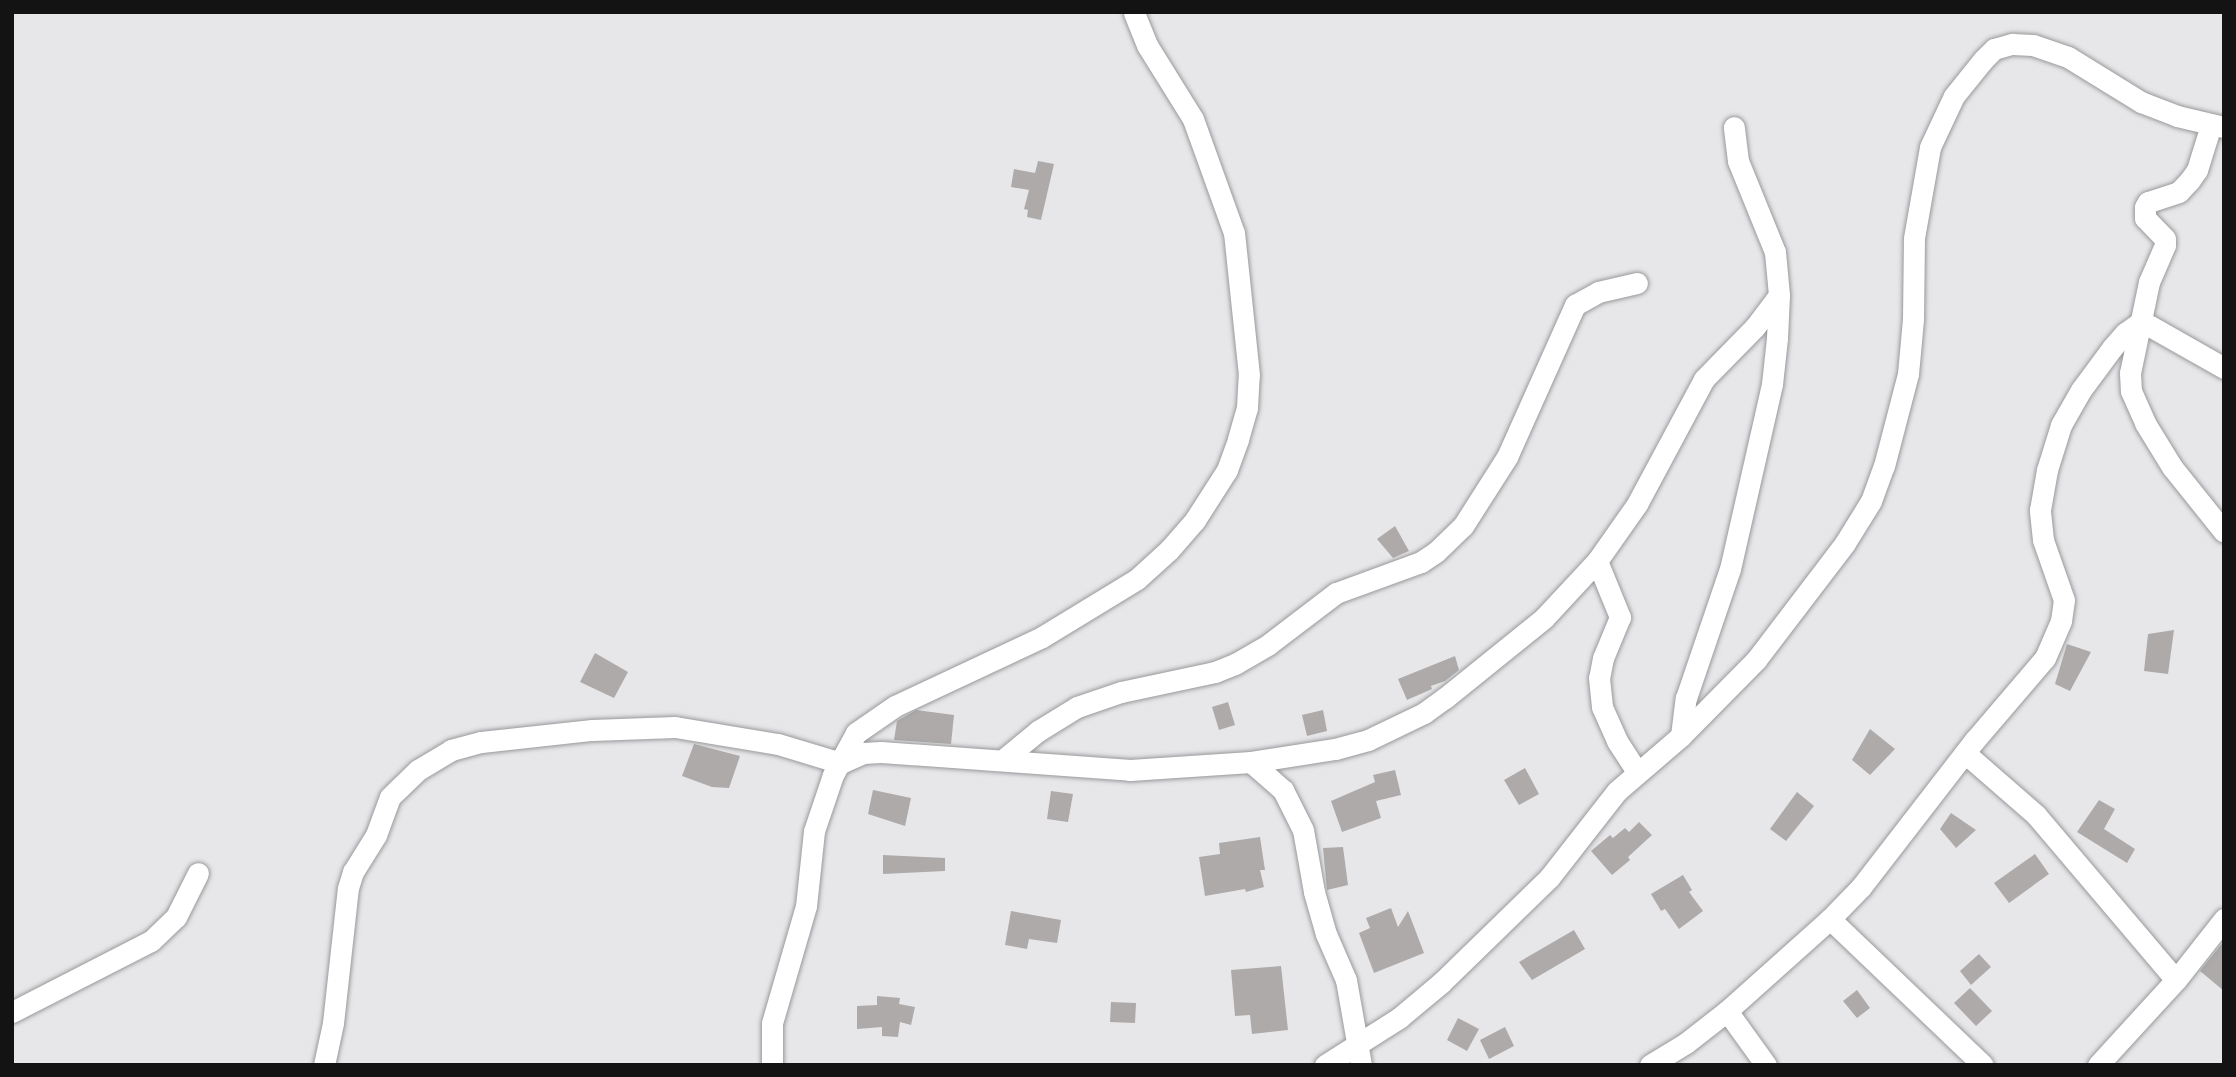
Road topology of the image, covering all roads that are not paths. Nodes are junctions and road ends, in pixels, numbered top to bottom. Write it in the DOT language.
graph roads {
  1 [pos="1134,12"];
  2 [pos="2217,126"];
  3 [pos="1734,127"];
  4 [pos="1637,283"];
  5 [pos="1779,295"];
  6 [pos="2138,324"];
  7 [pos="2224,368"];
  8 [pos="2224,532"];
  9 [pos="1597,561"];
  10 [pos="1681,736"];
  11 [pos="1965,753"];
  12 [pos="1004,759"];
  13 [pos="839,762"];
  14 [pos="1251,762"];
  15 [pos="1638,773"];
  16 [pos="198,873"];
  17 [pos="1830,919"];
  18 [pos="2224,919"];
  19 [pos="2176,980"];
  20 [pos="1727,1011"];
  21 [pos="12,1012"];
  22 [pos="1359,1055"];
  23 [pos="324,1065"];
  24 [pos="772,1065"];
  25 [pos="1325,1065"];
  26 [pos="1650,1065"];
  27 [pos="1766,1065"];
  28 [pos="1983,1065"];
  29 [pos="2098,1065"];
  1 -- 13 [label="street"];
  2 -- 6 [label="street"];
  2 -- 10 [label="street"];
  3 -- 5 [label="street"];
  4 -- 12 [label="street"];
  5 -- 9 [label="street"];
  5 -- 10 [label="street"];
  6 -- 7 [label="street"];
  6 -- 8 [label="street"];
  6 -- 11 [label="street"];
  9 -- 14 [label="street"];
  9 -- 15 [label="street"];
  10 -- 15 [label="street"];
  11 -- 17 [label="street"];
  11 -- 19 [label="street"];
  12 -- 13 [label="street"];
  12 -- 14 [label="street"];
  13 -- 23 [label="street"];
  13 -- 24 [label="street"];
  14 -- 22 [label="street"];
  15 -- 22 [label="street"];
  16 -- 21 [label="street"];
  17 -- 20 [label="street"];
  17 -- 28 [label="street"];
  18 -- 19 [label="street"];
  19 -- 29 [label="street"];
  20 -- 26 [label="street"];
  20 -- 27 [label="street"];
  22 -- 25 [label="street"];
}
